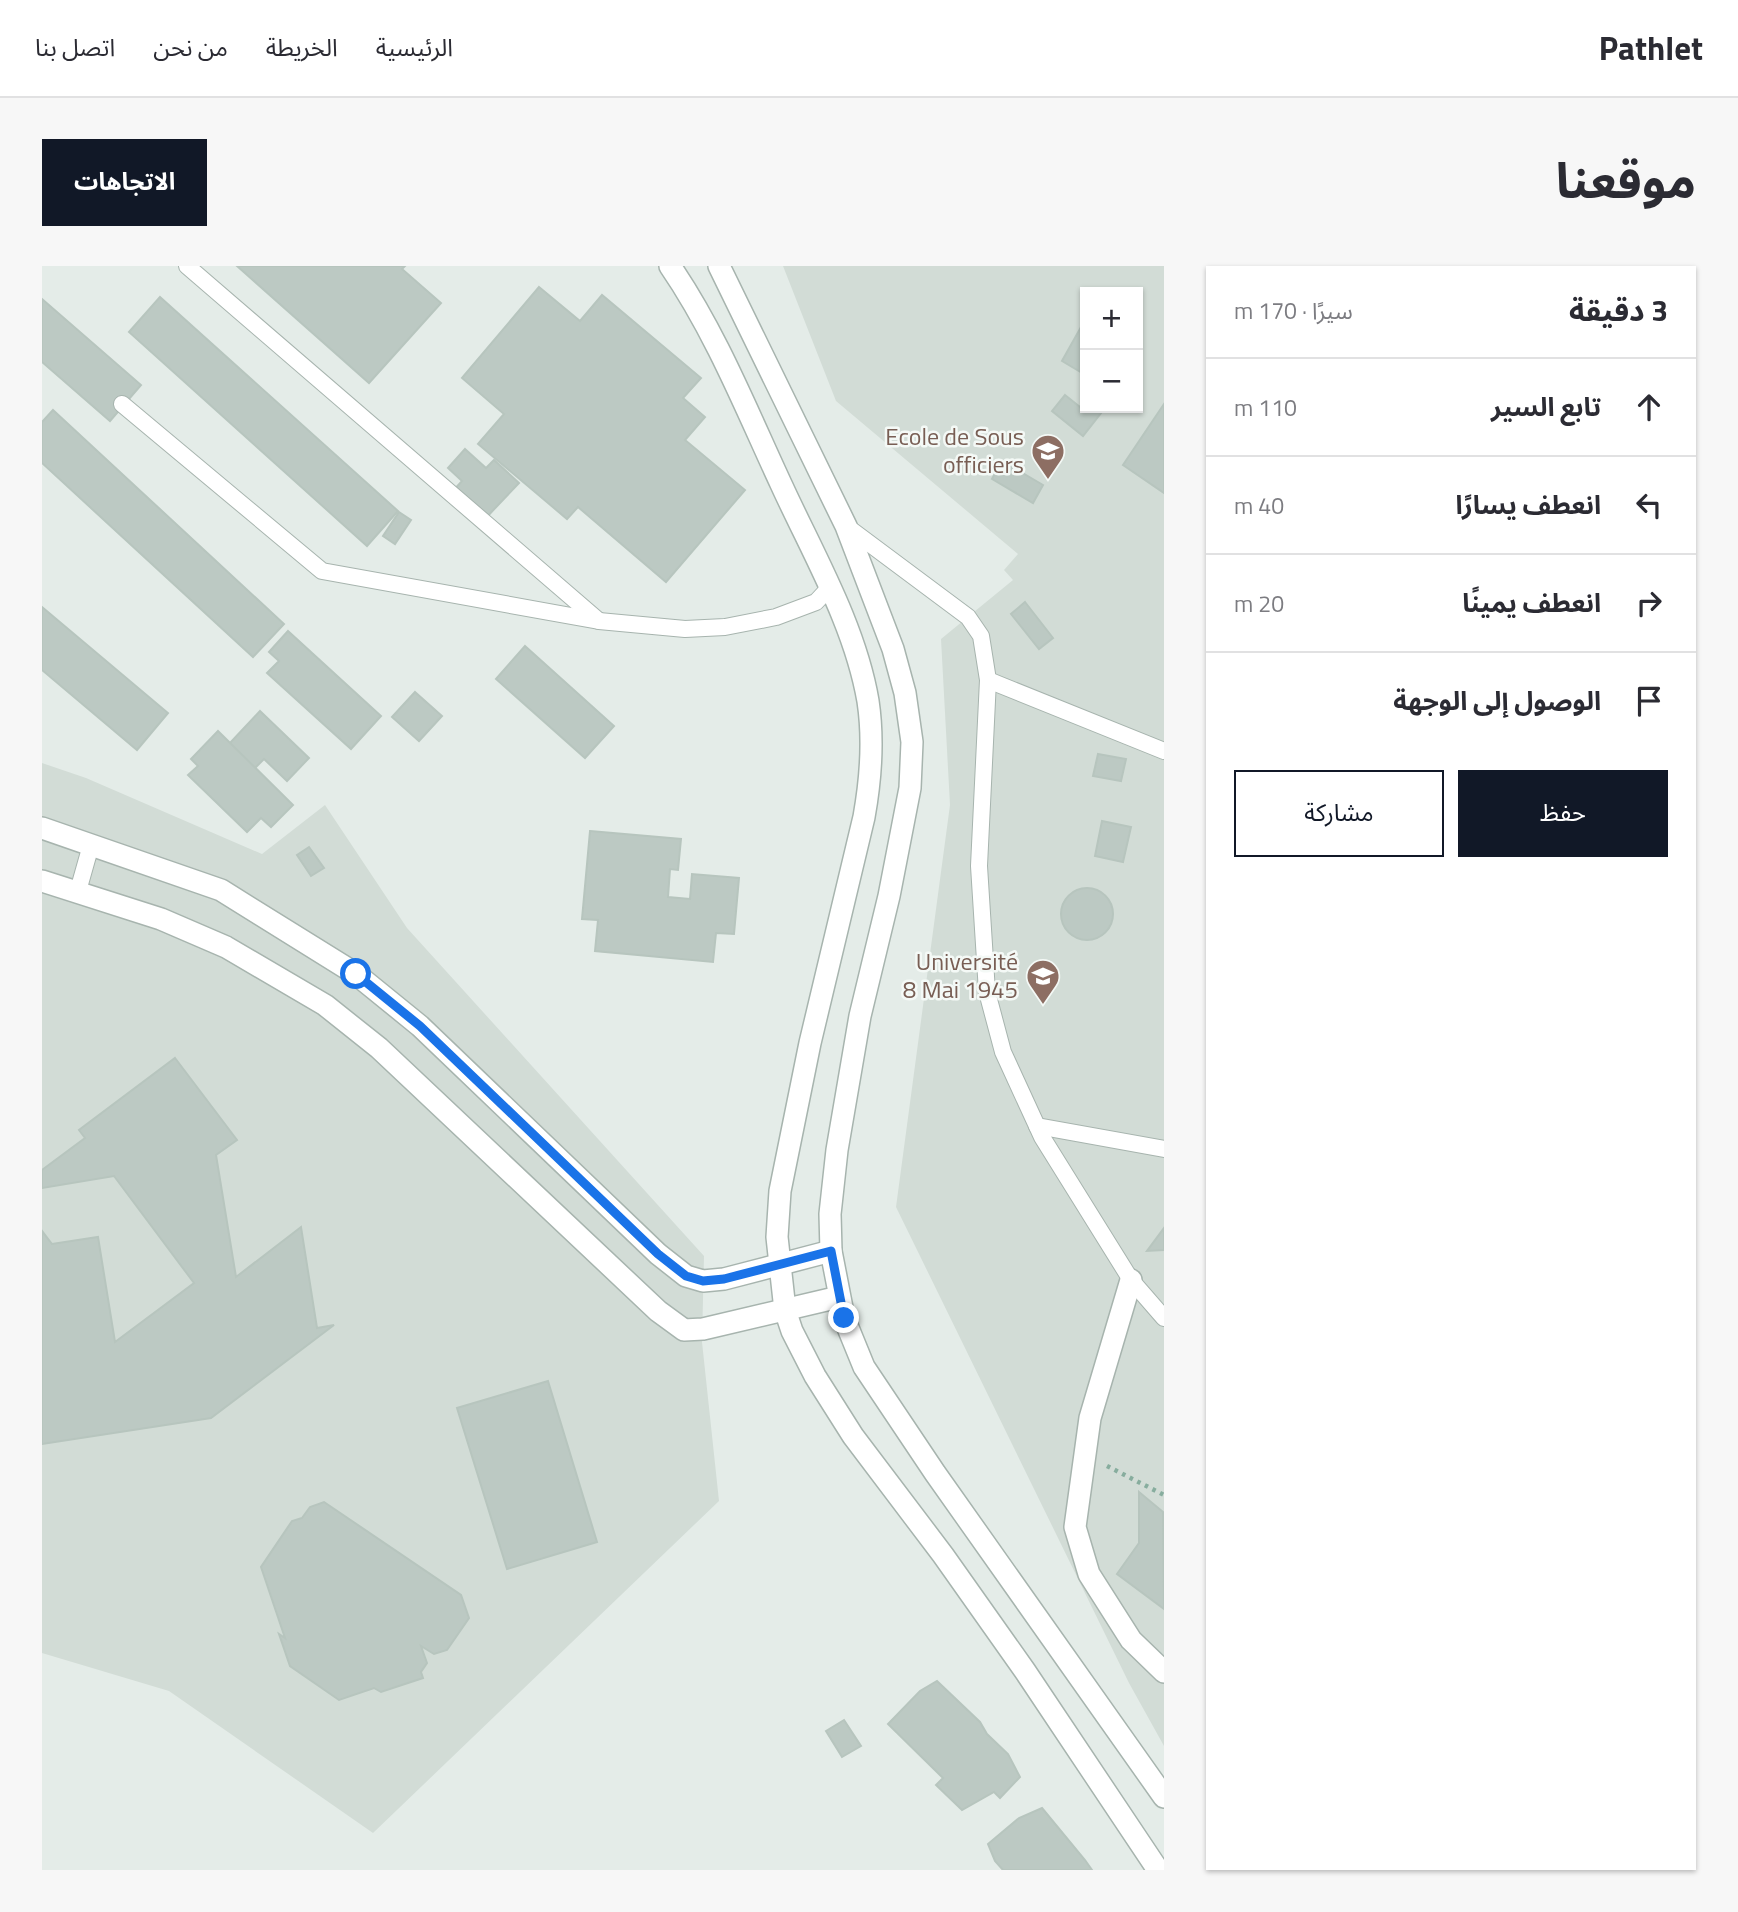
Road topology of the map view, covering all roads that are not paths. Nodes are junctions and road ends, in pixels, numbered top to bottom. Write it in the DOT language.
graph roads {
  1 [pos="187,266"];
  2 [pos="670,266"];
  3 [pos="719,266"];
  4 [pos="122,404"];
  5 [pos="846,526"];
  6 [pos="829,588"];
  7 [pos="599,621"];
  8 [pos="988,680"];
  9 [pos="1164,751"];
  10 [pos="42,828"];
  11 [pos="91,845"];
  12 [pos="42,881"];
  13 [pos="78,891"];
  14 [pos="1037,1126"];
  15 [pos="1164,1149"];
  16 [pos="831,1251"];
  17 [pos="779,1265"];
  18 [pos="1131,1280"];
  19 [pos="839,1297"];
  20 [pos="785,1310"];
  21 [pos="1164,1318"];
  22 [pos="1164,1672"];
  23 [pos="1164,1797"];
  24 [pos="1158,1870"];
  1 -- 7 [label="lane"];
  2 -- 6 [label="street"];
  3 -- 5 [label="street"];
  4 -- 7 [label="lane"];
  5 -- 8 [label="lane"];
  5 -- 16 [label="street"];
  6 -- 7 [label="lane"];
  6 -- 17 [label="street"];
  8 -- 9 [label="lane"];
  8 -- 14 [label="lane"];
  10 -- 11 [label="street"];
  11 -- 13 [label="lane"];
  11 -- 17 [label="street"];
  12 -- 13 [label="street"];
  13 -- 20 [label="street"];
  14 -- 15 [label="lane"];
  14 -- 18 [label="lane"];
  16 -- 17 [label="street"];
  16 -- 19 [label="street"];
  17 -- 20 [label="street"];
  18 -- 21 [label="lane"];
  18 -- 22 [label="street"];
  19 -- 20 [label="street"];
  19 -- 23 [label="street"];
  20 -- 24 [label="street"];
}
